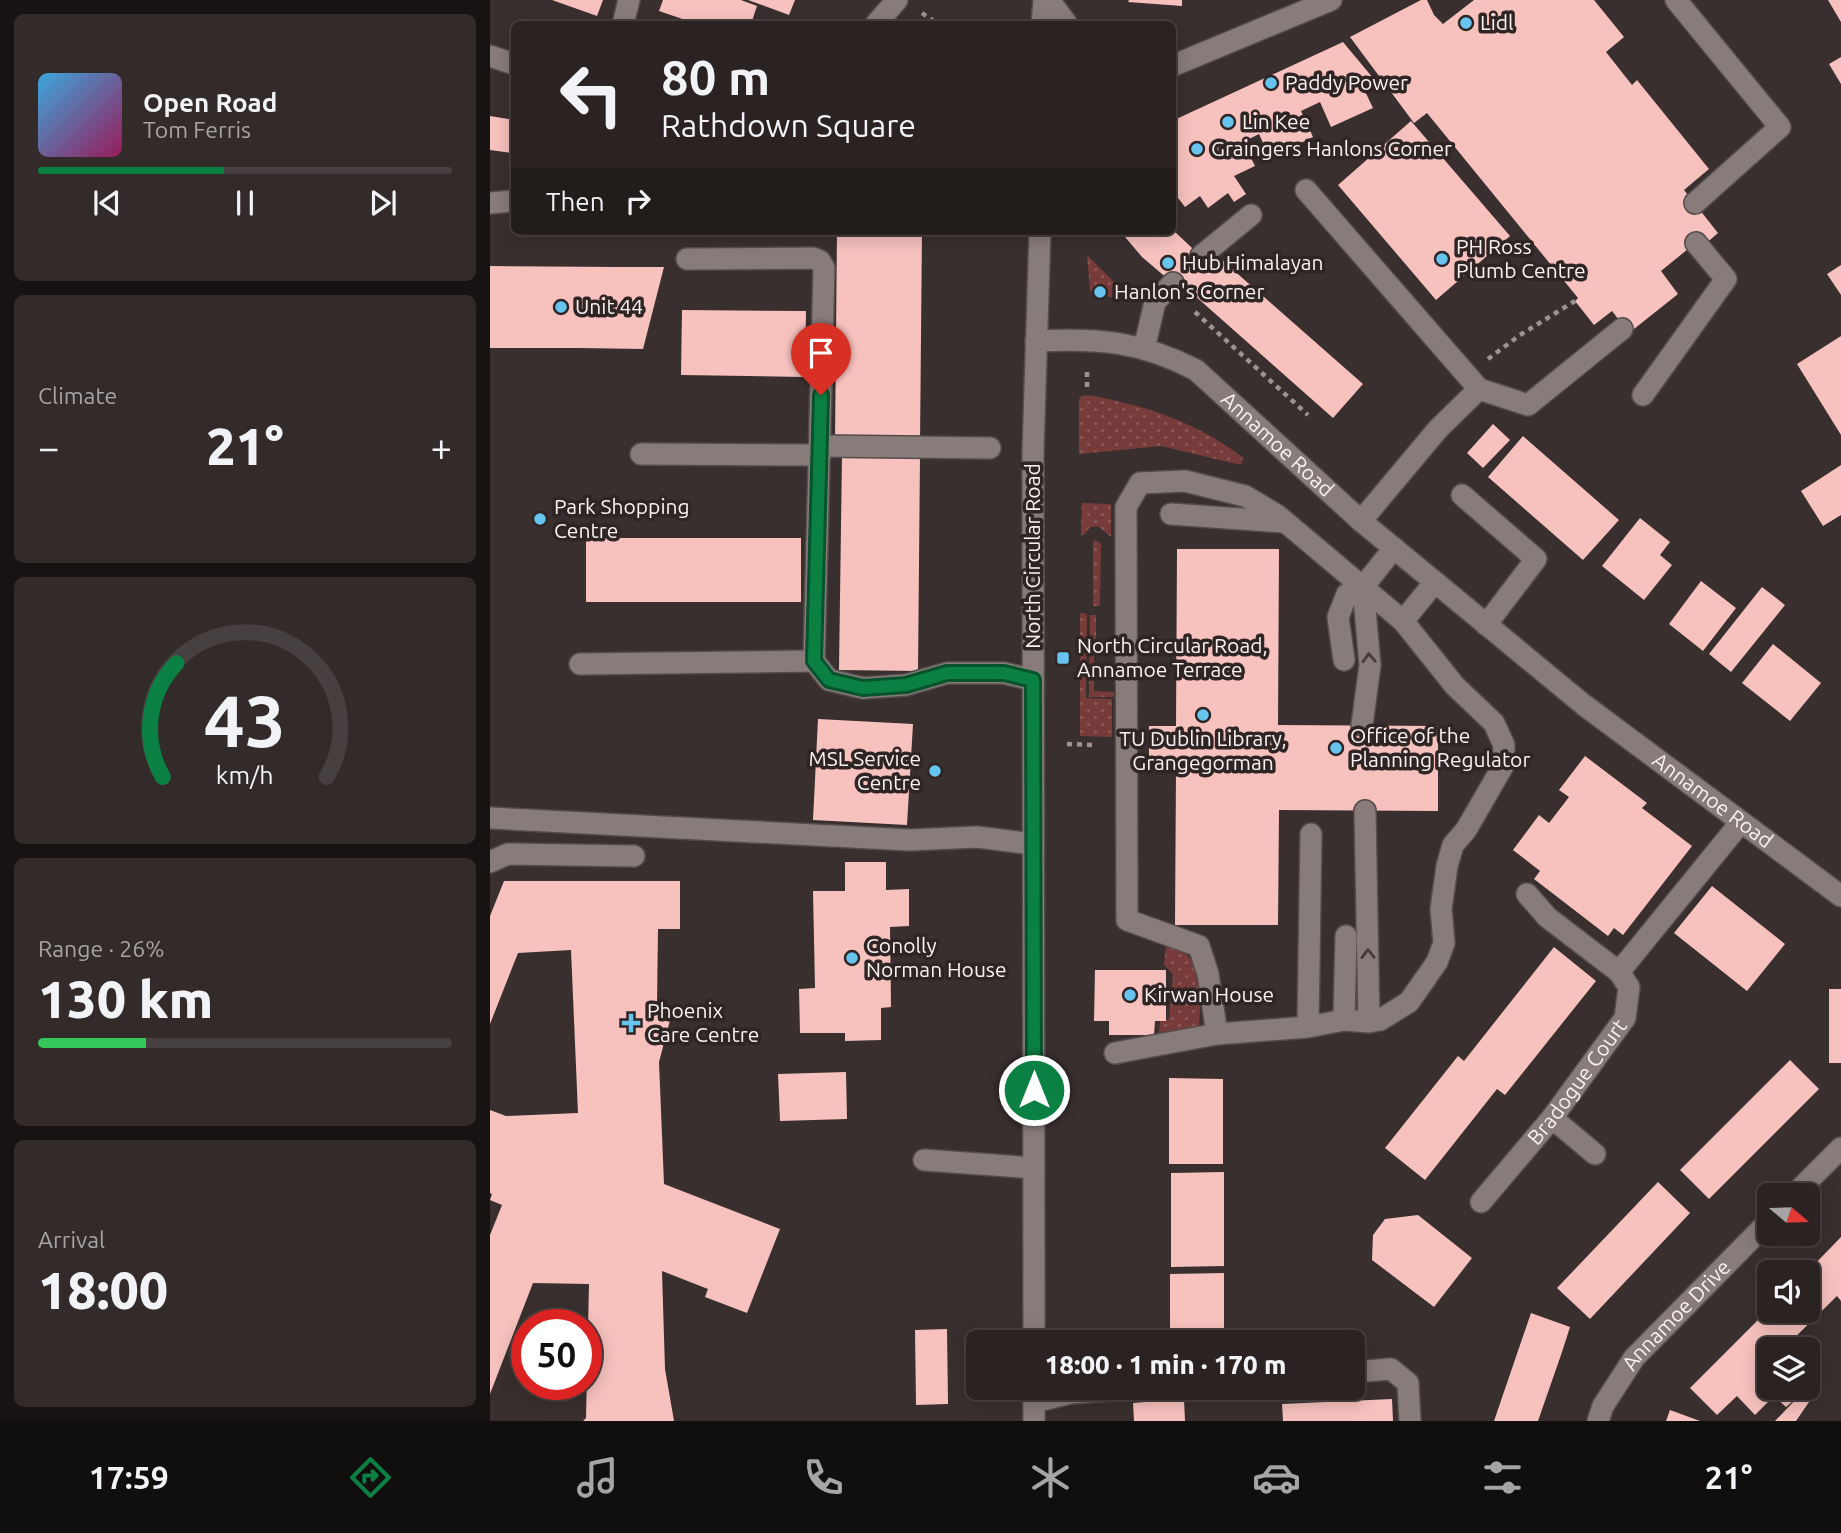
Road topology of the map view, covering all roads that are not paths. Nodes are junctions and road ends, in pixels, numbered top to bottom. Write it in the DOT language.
graph roads {
  1 [pos="629,0"];
  2 [pos="897,0"];
  3 [pos="1046,0"];
  4 [pos="1331,0"];
  5 [pos="1676,0"];
  6 [pos="624,21"];
  7 [pos="879,21"];
  8 [pos="1042,21"];
  9 [pos="1064,21"];
  10 [pos="490,56"];
  11 [pos="511,63"];
  12 [pos="1176,64"];
  13 [pos="1306,190"];
  14 [pos="511,201"];
  15 [pos="490,203"];
  16 [pos="1695,203"];
  17 [pos="1251,215"];
  18 [pos="1040,235"];
  19 [pos="1696,243"];
  20 [pos="1201,256"];
  21 [pos="687,259"];
  22 [pos="1173,284"];
  23 [pos="1622,329"];
  24 [pos="1036,341"];
  25 [pos="1144,349"];
  26 [pos="1479,388"];
  27 [pos="1643,395"];
  28 [pos="990,448"];
  29 [pos="820,450"];
  30 [pos="641,454"];
  31 [pos="1462,495"];
  32 [pos="1171,514"];
  33 [pos="1361,521"];
  34 [pos="1285,522"];
  35 [pos="1394,548"];
  36 [pos="1435,582"];
  37 [pos="1363,587"];
  38 [pos="1403,621"];
  39 [pos="1486,625"];
  40 [pos="1345,660"];
  41 [pos="814,661"];
  42 [pos="580,664"];
  43 [pos="1033,680"];
  44 [pos="1362,725"];
  45 [pos="1365,811"];
  46 [pos="490,818"];
  47 [pos="1741,822"];
  48 [pos="1311,834"];
  49 [pos="1033,844"];
  50 [pos="634,856"];
  51 [pos="490,862"];
  52 [pos="1527,894"];
  53 [pos="1841,896"];
  54 [pos="1346,936"];
  55 [pos="1619,972"];
  56 [pos="1344,1020"];
  57 [pos="1369,1022"];
  58 [pos="1308,1027"];
  59 [pos="1217,1034"];
  60 [pos="1115,1053"];
  61 [pos="1552,1118"];
  62 [pos="1841,1148"];
  63 [pos="1595,1154"];
  64 [pos="924,1160"];
  65 [pos="1034,1168"];
  66 [pos="1806,1183"];
  67 [pos="1481,1202"];
  68 [pos="1757,1232"];
  69 [pos="1034,1330"];
  70 [pos="1365,1371"];
  71 [pos="1410,1421"];
  72 [pos="1598,1421"];
  1 -- 6 [label="street"];
  2 -- 7 [label="street"];
  3 -- 8 [label="street"];
  3 -- 9 [label="street"];
  4 -- 12 [label="street"];
  5 -- 16 [label="street"];
  10 -- 11 [label="street"];
  13 -- 26 [label="street"];
  14 -- 15 [label="street"];
  17 -- 20 [label="street"];
  18 -- 24 [label="street, North Circular Road"];
  19 -- 27 [label="street"];
  21 -- 29 [label="street"];
  22 -- 25 [label="street"];
  23 -- 26 [label="street"];
  24 -- 25 [label="street, Annamoe Road"];
  24 -- 43 [label="street, North Circular Road"];
  25 -- 33 [label="street, Annamoe Road"];
  26 -- 33 [label="street"];
  28 -- 29 [label="street"];
  29 -- 30 [label="street"];
  29 -- 41 [label="street"];
  31 -- 39 [label="street"];
  32 -- 34 [label="street"];
  33 -- 35 [label="street, Annamoe Road"];
  34 -- 37 [label="street"];
  34 -- 59 [label="street"];
  35 -- 36 [label="street, Annamoe Road"];
  35 -- 37 [label="street"];
  36 -- 38 [label="street"];
  36 -- 39 [label="street, Annamoe Road"];
  37 -- 38 [label="street"];
  37 -- 40 [label="street"];
  44 -- 37 [label="street, one-way"];
  38 -- 57 [label="street"];
  39 -- 47 [label="street, Annamoe Road"];
  41 -- 42 [label="street"];
  41 -- 43 [label="street"];
  43 -- 49 [label="street, North Circular Road"];
  57 -- 45 [label="street, one-way"];
  46 -- 49 [label="street"];
  47 -- 53 [label="street, Annamoe Road"];
  47 -- 55 [label="street"];
  48 -- 58 [label="street"];
  49 -- 65 [label="street, North Circular Road"];
  50 -- 51 [label="street"];
  52 -- 55 [label="street"];
  54 -- 56 [label="street"];
  55 -- 61 [label="street, Bradogue Court"];
  56 -- 57 [label="street"];
  56 -- 58 [label="street"];
  58 -- 59 [label="street"];
  59 -- 60 [label="street"];
  61 -- 63 [label="street"];
  61 -- 67 [label="street, Bradogue Court"];
  62 -- 66 [label="street"];
  64 -- 65 [label="street"];
  65 -- 69 [label="street, North Circular Road"];
  68 -- 72 [label="street, Annamoe Drive"];
  70 -- 71 [label="street"];
}
